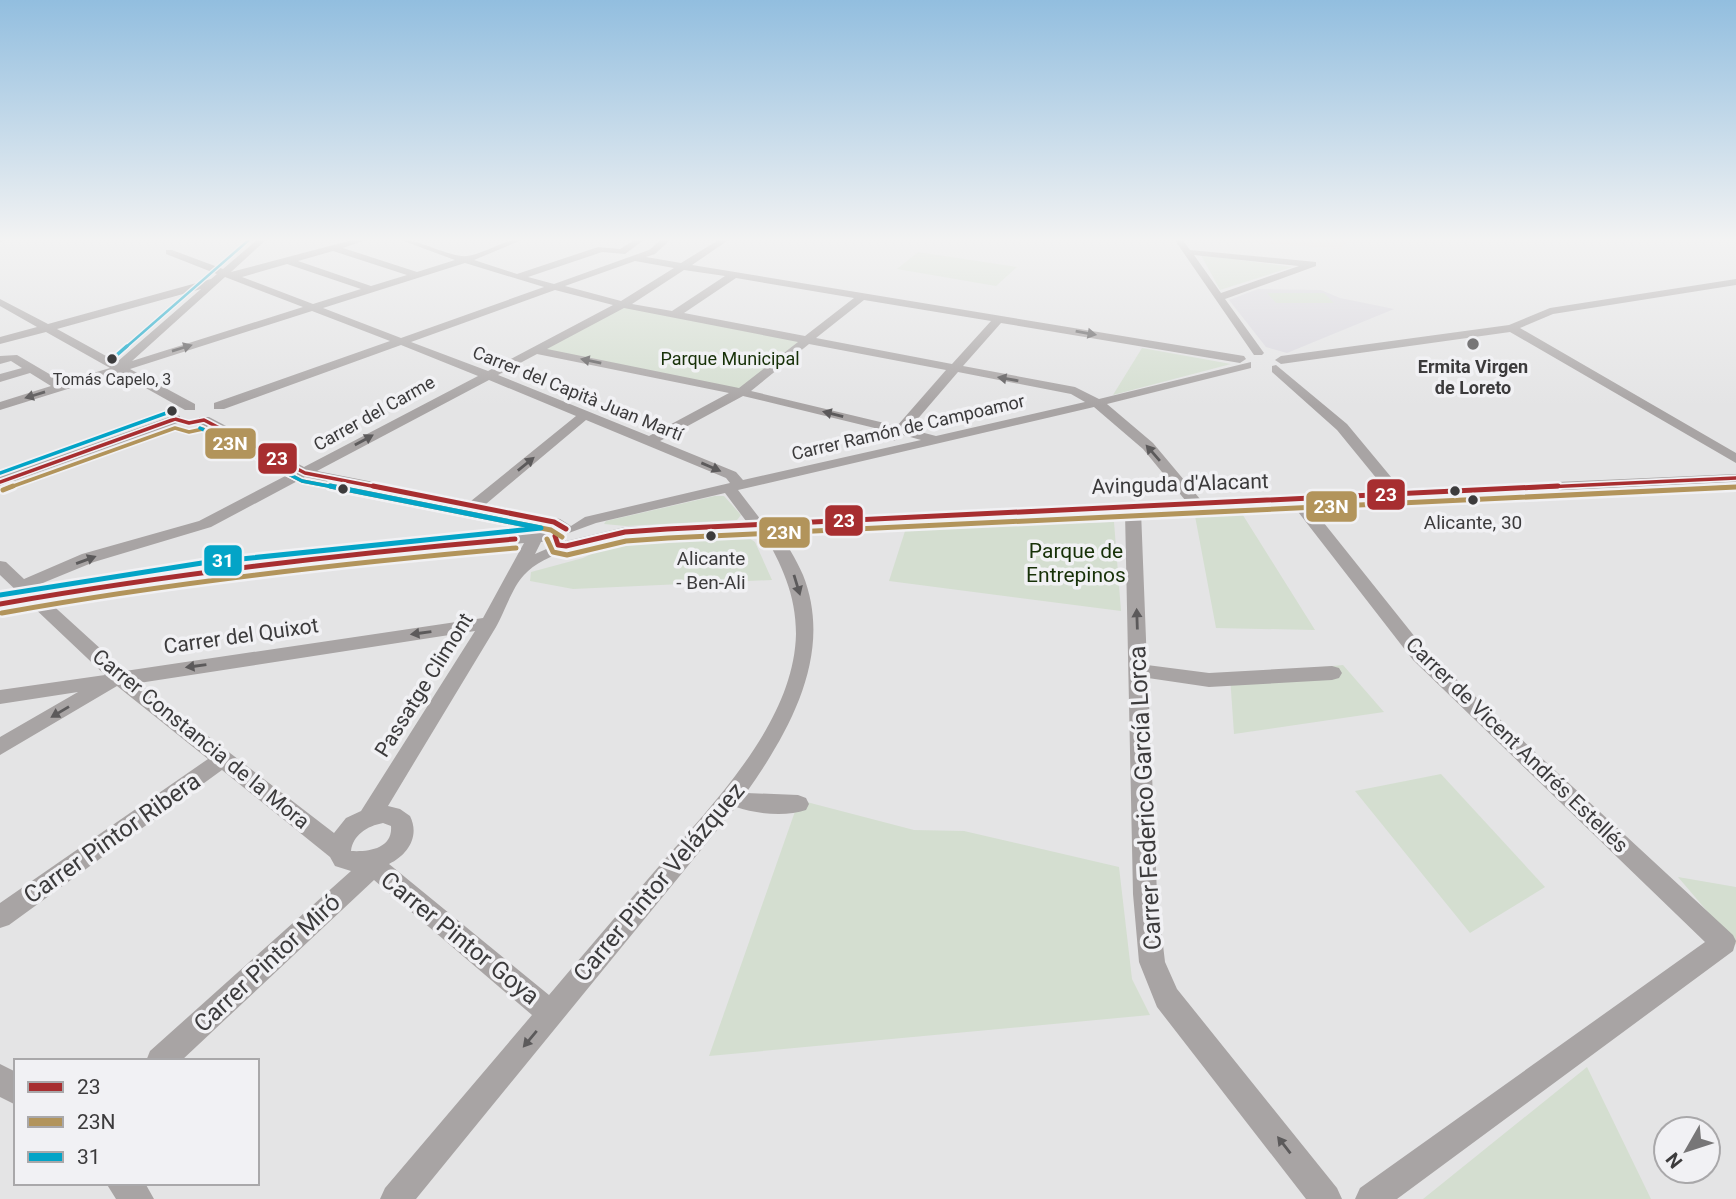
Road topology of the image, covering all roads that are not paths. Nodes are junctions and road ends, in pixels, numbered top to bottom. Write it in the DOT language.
graph roads {
  1 [pos="161,295"];
  2 [pos="200,295"];
  3 [pos="275,295"];
  4 [pos="351,295"];
  5 [pos="528,295"];
  6 [pos="588,295"];
  7 [pos="637,295"];
  8 [pos="704,295"];
  9 [pos="863,295"];
  10 [pos="1216,295"];
  11 [pos="1227,295"];
  12 [pos="1653,295"];
  13 [pos="1218,298"];
  14 [pos="0,302"];
  15 [pos="622,304"];
  16 [pos="314,307"];
  17 [pos="674,315"];
  18 [pos="999,318"];
  19 [pos="46,328"];
  20 [pos="1512,328"];
  21 [pos="805,340"];
  22 [pos="0,341"];
  23 [pos="397,341"];
  24 [pos="534,350"];
  25 [pos="1258,353"];
  26 [pos="0,360"];
  27 [pos="1243,362"];
  28 [pos="1279,365"];
  29 [pos="33,368"];
  30 [pos="116,368"];
  31 [pos="954,369"];
  32 [pos="485,374"];
  33 [pos="0,378"];
  34 [pos="62,387"];
  35 [pos="741,392"];
  36 [pos="1097,403"];
  37 [pos="0,406"];
  38 [pos="219,406"];
  39 [pos="190,407"];
  40 [pos="586,414"];
  41 [pos="175,419"];
  42 [pos="204,420"];
  43 [pos="900,430"];
  44 [pos="938,440"];
  45 [pos="650,441"];
  46 [pos="880,453"];
  47 [pos="1736,459"];
  48 [pos="304,473"];
  49 [pos="1736,478"];
  50 [pos="0,482"];
  51 [pos="734,487"];
  52 [pos="1398,495"];
  53 [pos="1298,501"];
  54 [pos="1197,505"];
  55 [pos="473,507"];
  56 [pos="1133,507"];
  57 [pos="762,524"];
  58 [pos="573,535"];
  59 [pos="536,537"];
  60 [pos="0,566"];
  61 [pos="515,575"];
  62 [pos="29,591"];
  63 [pos="0,604"];
  64 [pos="489,623"];
  65 [pos="1139,670"];
  66 [pos="1332,673"];
  67 [pos="119,677"];
  68 [pos="0,697"];
  69 [pos="0,747"];
  70 [pos="223,759"];
  71 [pos="731,797"];
  72 [pos="798,804"];
  73 [pos="369,817"];
  74 [pos="338,849"];
  75 [pos="371,864"];
  76 [pos="0,917"];
  77 [pos="551,1013"];
  78 [pos="162,1059"];
  79 [pos="124,1185"];
  80 [pos="138,1199"];
  81 [pos="396,1199"];
  82 [pos="1326,1199"];
  83 [pos="1371,1199"];
  1 -- 19 [label="street"];
  2 -- 30 [label="street"];
  3 -- 16 [label="street, Carrer del Capità Juan Martí"];
  4 -- 16 [label="street"];
  5 -- 23 [label="street"];
  6 -- 15 [label="street"];
  7 -- 15 [label="street, Carrer del Carme"];
  8 -- 17 [label="street"];
  9 -- 18 [label="street"];
  9 -- 21 [label="street"];
  10 -- 13 [label="street"];
  11 -- 13 [label="street"];
  12 -- 20 [label="street"];
  13 -- 25 [label="street"];
  14 -- 19 [label="street"];
  15 -- 17 [label="street"];
  15 -- 24 [label="street, Carrer del Carme"];
  16 -- 23 [label="street, Carrer del Capità Juan Martí"];
  30 -- 16 [label="street, one-way"];
  17 -- 21 [label="street"];
  18 -- 27 [label="street, one-way"];
  18 -- 31 [label="street"];
  19 -- 22 [label="street"];
  19 -- 30 [label="street"];
  20 -- 28 [label="street"];
  20 -- 47 [label="street"];
  21 -- 31 [label="street"];
  21 -- 35 [label="street"];
  23 -- 32 [label="street, Carrer del Capità Juan Martí"];
  23 -- 38 [label="street"];
  24 -- 32 [label="street, Carrer del Carme"];
  35 -- 24 [label="street, one-way"];
  25 -- 27 [label="street, Carrer Ramón de Campoamor"];
  25 -- 28 [label="street"];
  26 -- 29 [label="street"];
  27 -- 28 [label="street"];
  27 -- 36 [label="street, Carrer Ramón de Campoamor"];
  28 -- 52 [label="street"];
  29 -- 33 [label="street"];
  29 -- 34 [label="street"];
  30 -- 34 [label="street"];
  30 -- 39 [label="street"];
  36 -- 31 [label="street, one-way"];
  31 -- 43 [label="street"];
  32 -- 40 [label="street, Carrer del Capità Juan Martí"];
  48 -- 32 [label="street, Carrer del Carme, one-way"];
  34 -- 37 [label="street, one-way"];
  43 -- 35 [label="street, one-way"];
  35 -- 45 [label="street"];
  36 -- 44 [label="street, Carrer Ramón de Campoamor"];
  54 -- 36 [label="street, one-way"];
  38 -- 39 [label="street"];
  38 -- 42 [label="street"];
  39 -- 41 [label="street"];
  40 -- 45 [label="street, Carrer del Capità Juan Martí"];
  55 -- 40 [label="street, one-way"];
  41 -- 42 [label="street"];
  41 -- 50 [label="street"];
  42 -- 48 [label="street"];
  43 -- 44 [label="street"];
  43 -- 46 [label="street"];
  44 -- 46 [label="street, Carrer Ramón de Campoamor"];
  45 -- 51 [label="street, Carrer del Capità Juan Martí, one-way"];
  46 -- 51 [label="street, Carrer Ramón de Campoamor"];
  48 -- 55 [label="street"];
  62 -- 48 [label="street, Carrer del Carme, one-way"];
  49 -- 52 [label="street, Avinguda d'Alacant"];
  51 -- 57 [label="street, Carrer del Capità Juan Martí"];
  51 -- 58 [label="street, Carrer Ramón de Campoamor"];
  52 -- 53 [label="street, Avinguda d'Alacant"];
  53 -- 54 [label="street, Avinguda d'Alacant"];
  53 -- 83 [label="street, Carrer de Vicent Andrés Estellés"];
  54 -- 56 [label="street, Avinguda d'Alacant"];
  55 -- 58 [label="street"];
  56 -- 57 [label="street, Avinguda d'Alacant"];
  65 -- 56 [label="street, Carrer Federico García Lorca, one-way"];
  57 -- 58 [label="street, Avinguda d'Alacant"];
  57 -- 71 [label="street, Carrer Pintor Velázquez, one-way"];
  58 -- 59 [label="street"];
  58 -- 61 [label="street, Passatge Climont"];
  59 -- 61 [label="street, Passatge Climont"];
  59 -- 62 [label="street"];
  60 -- 62 [label="street, Carrer Constancia de la Mora"];
  61 -- 64 [label="street, Passatge Climont"];
  62 -- 63 [label="street"];
  62 -- 67 [label="street, Carrer Constancia de la Mora"];
  64 -- 67 [label="street, Carrer del Quixot, one-way"];
  64 -- 73 [label="street, Passatge Climont"];
  65 -- 66 [label="street"];
  82 -- 65 [label="street, Carrer Federico García Lorca, one-way"];
  67 -- 68 [label="street, Carrer del Quixot"];
  67 -- 69 [label="street, one-way"];
  67 -- 70 [label="street, Carrer Constancia de la Mora"];
  70 -- 74 [label="street, Carrer Constancia de la Mora"];
  70 -- 76 [label="street, Carrer Pintor Ribera"];
  71 -- 72 [label="street"];
  71 -- 77 [label="street, Carrer Pintor Velázquez"];
  73 -- 74 [label="street"];
  73 -- 75 [label="street"];
  74 -- 75 [label="street"];
  75 -- 77 [label="street, Carrer Pintor Goya"];
  75 -- 78 [label="street, Carrer Pintor Miró"];
  77 -- 81 [label="street, Carrer Pintor Velázquez, one-way"];
  79 -- 80 [label="street"];
}
